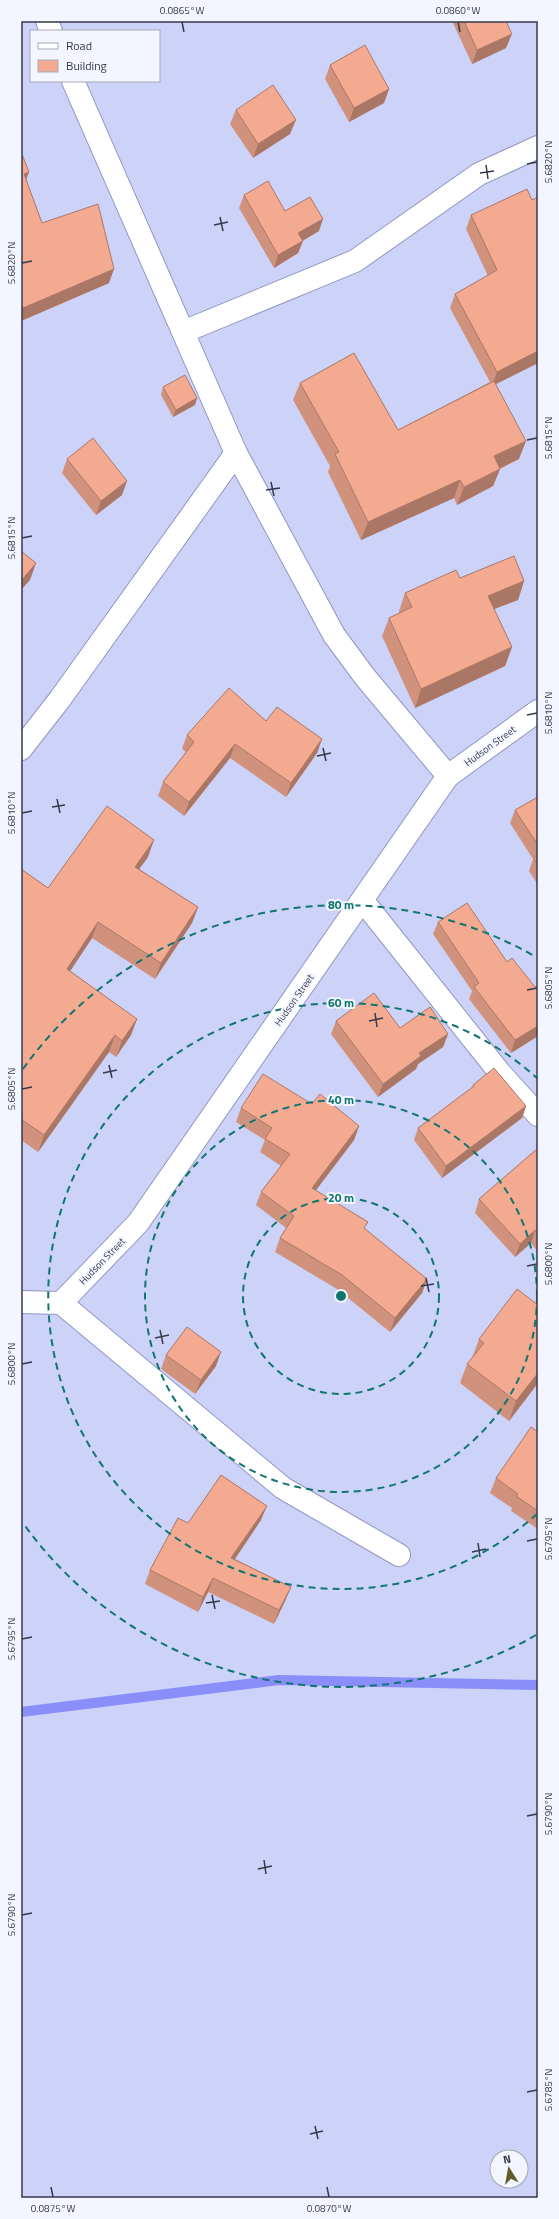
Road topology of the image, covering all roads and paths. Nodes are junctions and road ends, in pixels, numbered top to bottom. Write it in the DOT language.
graph roads {
  1 [pos="73,82"];
  2 [pos="538,147"];
  3 [pos="183,332"];
  4 [pos="236,453"];
  5 [pos="538,711"];
  6 [pos="21,749"];
  7 [pos="448,776"];
  8 [pos="363,901"];
  9 [pos="538,1114"];
  10 [pos="21,1302"];
  11 [pos="62,1303"];
  12 [pos="399,1555"];
  1 -- 3 [label="street"];
  2 -- 3 [label="street"];
  3 -- 4 [label="street"];
  4 -- 6 [label="street"];
  4 -- 7 [label="street"];
  5 -- 7 [label="street, Hudson Street"];
  7 -- 8 [label="street, Hudson Street"];
  8 -- 9 [label="street"];
  8 -- 11 [label="street, Hudson Street"];
  10 -- 11 [label="street"];
  11 -- 12 [label="street"];
}
